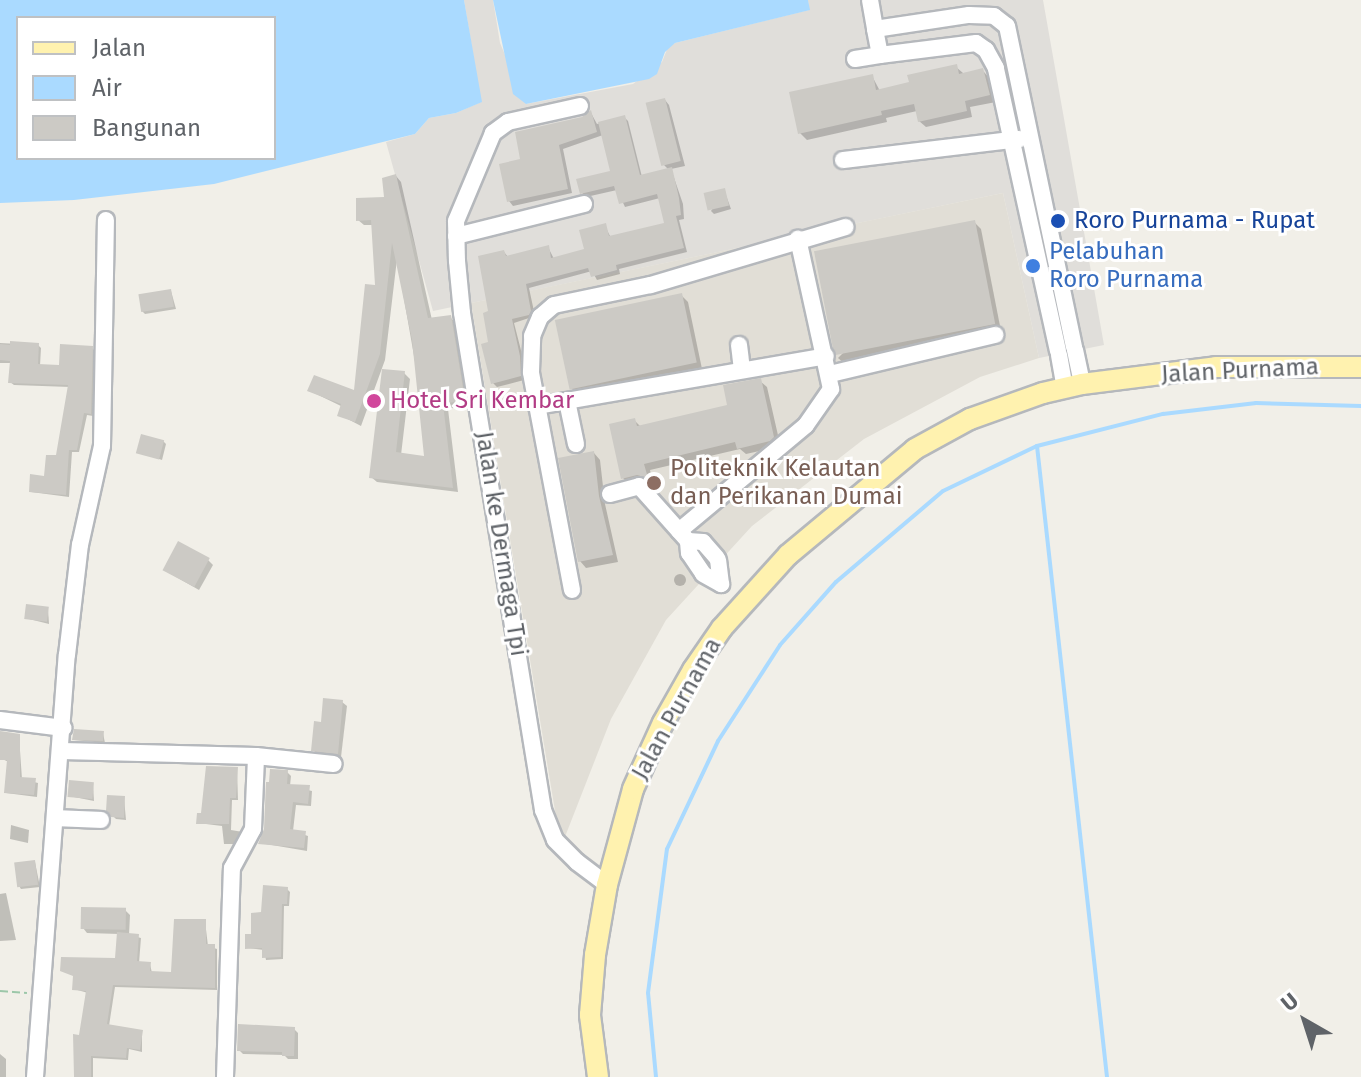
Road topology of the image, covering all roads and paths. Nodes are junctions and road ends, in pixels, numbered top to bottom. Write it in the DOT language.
graph roads {
  1 [pos="870,0"];
  2 [pos="875,29"];
  3 [pos="880,55"];
  4 [pos="855,59"];
  5 [pos="580,106"];
  6 [pos="1032,137"];
  7 [pos="1012,140"];
  8 [pos="843,160"];
  9 [pos="584,204"];
  10 [pos="106,220"];
  11 [pos="846,227"];
  12 [pos="456,236"];
  13 [pos="798,239"];
  14 [pos="995,335"];
  15 [pos="739,345"];
  16 [pos="1066,351"];
  17 [pos="826,356"];
  18 [pos="1361,367"];
  19 [pos="742,370"];
  20 [pos="830,374"];
  21 [pos="1073,386"];
  22 [pos="567,401"];
  23 [pos="537,406"];
  24 [pos="576,444"];
  25 [pos="610,494"];
  26 [pos="683,536"];
  27 [pos="721,584"];
  28 [pos="572,590"];
  29 [pos="738,608"];
  30 [pos="0,720"];
  31 [pos="63,728"];
  32 [pos="62,751"];
  33 [pos="256,756"];
  34 [pos="334,764"];
  35 [pos="56,818"];
  36 [pos="101,820"];
  37 [pos="607,885"];
  38 [pos="0,991"];
  39 [pos="41,994"];
  40 [pos="35,1077"];
  41 [pos="225,1077"];
  42 [pos="598,1077"];
  1 -- 2 [label="street"];
  2 -- 3 [label="street"];
  2 -- 6 [label="street"];
  3 -- 4 [label="street"];
  3 -- 7 [label="street"];
  5 -- 12 [label="street, Jalan ke Dermaga Tpi"];
  6 -- 7 [label="street"];
  6 -- 16 [label="street"];
  7 -- 8 [label="street"];
  7 -- 16 [label="street"];
  9 -- 12 [label="street"];
  10 -- 31 [label="street"];
  11 -- 13 [label="street"];
  12 -- 37 [label="street, Jalan ke Dermaga Tpi"];
  13 -- 17 [label="street"];
  13 -- 23 [label="street"];
  14 -- 20 [label="street"];
  15 -- 19 [label="street"];
  16 -- 21 [label="street"];
  17 -- 19 [label="street"];
  17 -- 20 [label="street"];
  18 -- 21 [label="main road, Jalan Purnama"];
  19 -- 22 [label="street"];
  20 -- 26 [label="street"];
  21 -- 29 [label="main road, Jalan Purnama"];
  22 -- 23 [label="street"];
  22 -- 24 [label="street"];
  23 -- 28 [label="street"];
  25 -- 26 [label="street"];
  26 -- 27 [label="street"];
  26 -- 27 [label="street"];
  27 -- 29 [label="street"];
  29 -- 37 [label="main road, Jalan Purnama"];
  30 -- 31 [label="street"];
  31 -- 32 [label="street"];
  32 -- 33 [label="street"];
  32 -- 35 [label="street"];
  33 -- 34 [label="street"];
  33 -- 41 [label="street"];
  35 -- 36 [label="street"];
  35 -- 39 [label="street"];
  37 -- 42 [label="main road, Jalan Purnama"];
  38 -- 39 [label="path"];
  39 -- 40 [label="street"];
}
